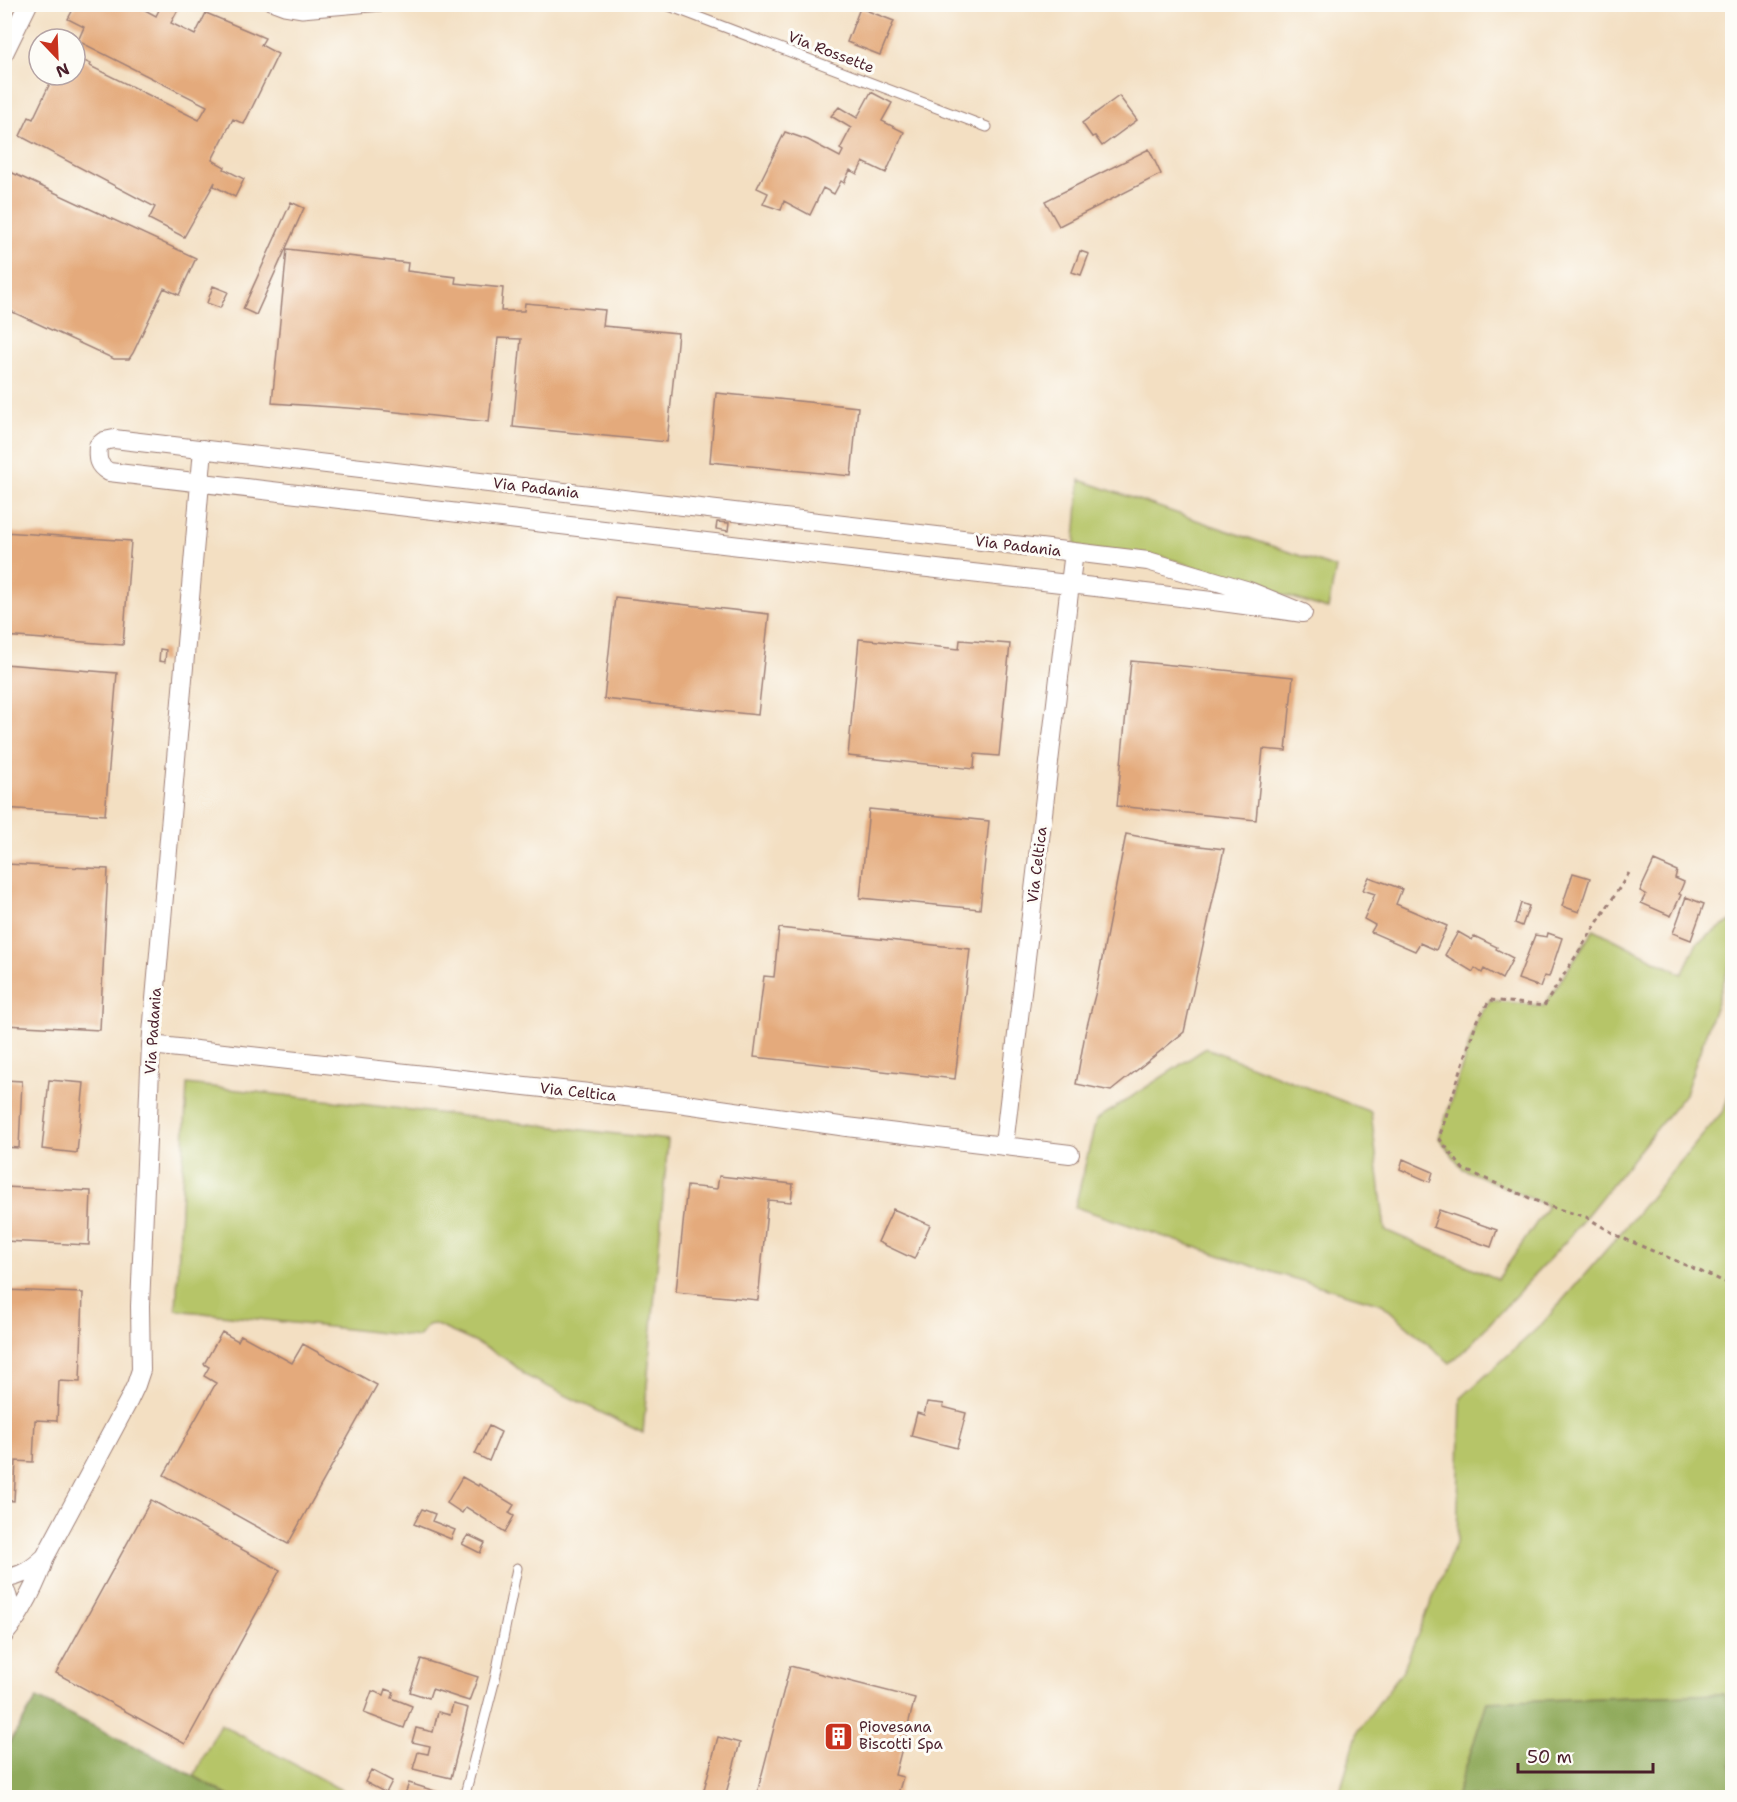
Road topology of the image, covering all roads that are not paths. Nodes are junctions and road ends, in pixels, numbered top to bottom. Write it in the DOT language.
graph roads {
  1 [pos="28,4"];
  2 [pos="268,4"];
  3 [pos="405,4"];
  4 [pos="664,4"];
  5 [pos="4,53"];
  6 [pos="987,127"];
  7 [pos="203,449"];
  8 [pos="200,483"];
  9 [pos="683,505"];
  10 [pos="679,538"];
  11 [pos="1074,552"];
  12 [pos="1070,584"];
  13 [pos="151,1045"];
  14 [pos="1004,1145"];
  15 [pos="1070,1154"];
  16 [pos="45,1557"];
  17 [pos="517,1568"];
  18 [pos="4,1578"];
  19 [pos="4,1589"];
  20 [pos="4,1634"];
  21 [pos="464,1797"];
  1 -- 5 [label="street"];
  2 -- 3 [label="lane"];
  4 -- 6 [label="lane, Via Rossette"];
  7 -- 8 [label="street, Via Padania"];
  7 -- 8 [label="street, Via Padania"];
  7 -- 9 [label="street, Via Padania"];
  8 -- 10 [label="street, Via Padania"];
  8 -- 13 [label="street, Via Padania"];
  9 -- 10 [label="street"];
  9 -- 11 [label="street, Via Padania"];
  10 -- 12 [label="street, Via Padania"];
  11 -- 12 [label="street, Via Padania"];
  11 -- 12 [label="street"];
  12 -- 14 [label="street, Via Celtica"];
  13 -- 14 [label="street, Via Celtica"];
  13 -- 16 [label="street, Via Padania"];
  14 -- 15 [label="street, Via Celtica"];
  16 -- 18 [label="street"];
  16 -- 20 [label="street, Via Padania"];
  17 -- 21 [label="lane"];
  19 -- 20 [label="street"];
}
